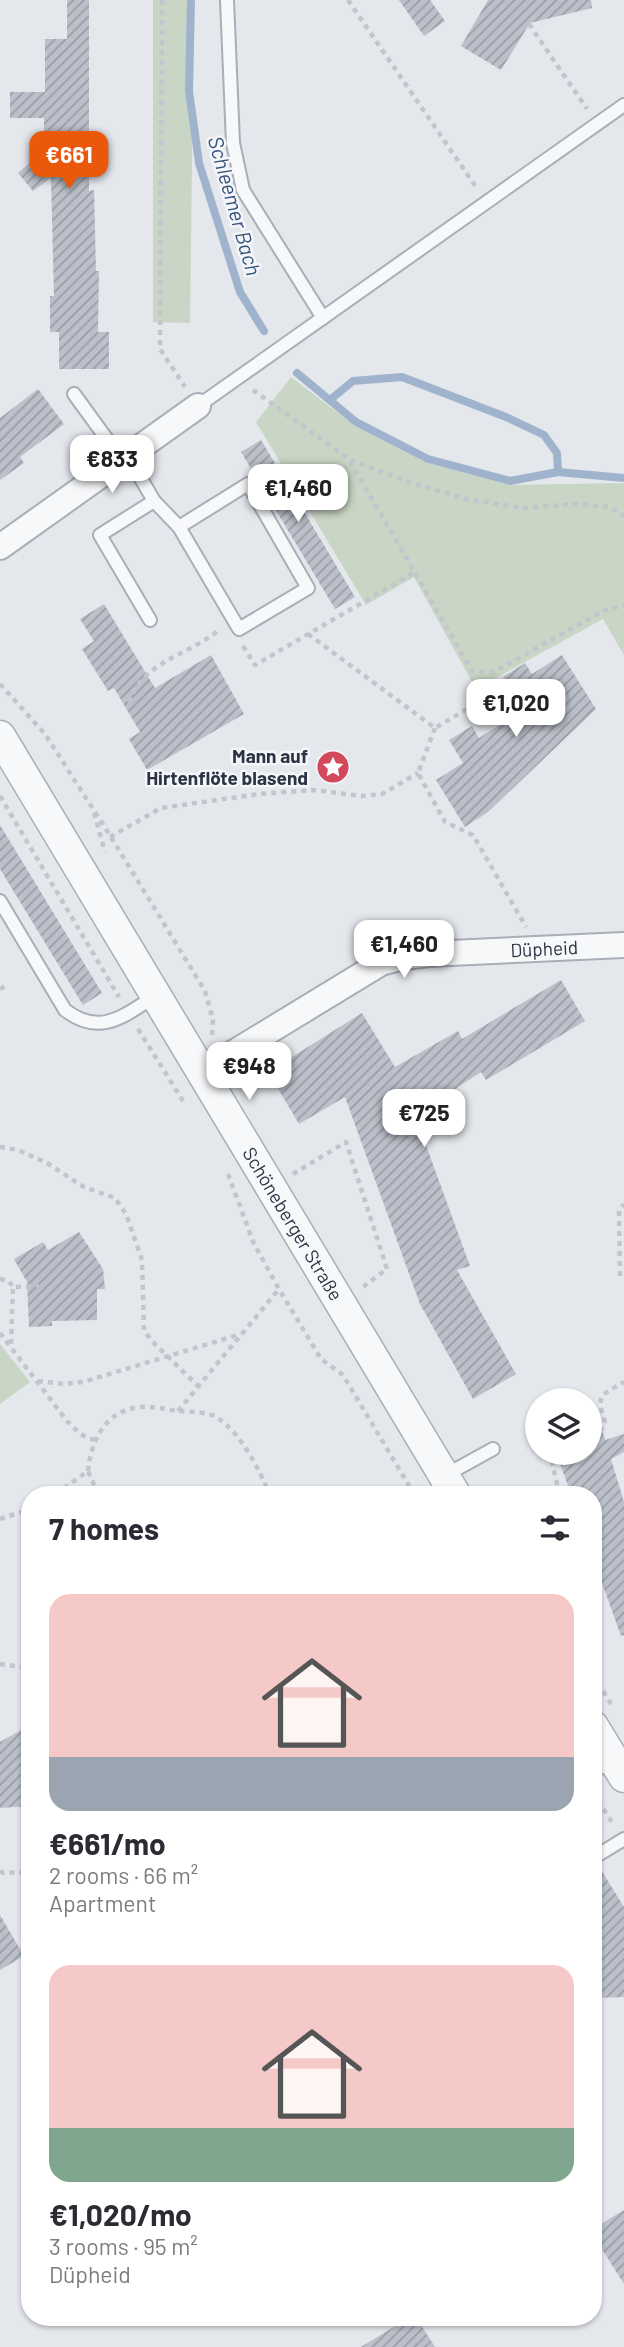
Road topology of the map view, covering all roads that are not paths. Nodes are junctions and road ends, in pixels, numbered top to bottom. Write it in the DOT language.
graph roads {
  1 [pos="227,0"];
  2 [pos="624,105"];
  3 [pos="323,318"];
  4 [pos="74,394"];
  5 [pos="198,407"];
  6 [pos="125,458"];
  7 [pos="154,501"];
  8 [pos="179,527"];
  9 [pos="0,547"];
  10 [pos="150,620"];
  11 [pos="0,736"];
  12 [pos="0,901"];
  13 [pos="624,945"];
  14 [pos="156,996"];
  15 [pos="202,1072"];
  16 [pos="493,1448"];
  17 [pos="449,1485"];
  18 [pos="602,1716"];
  19 [pos="610,1770"];
  20 [pos="623,1840"];
  21 [pos="602,1853"];
  1 -- 3 [label="lane"];
  2 -- 3 [label="lane"];
  3 -- 5 [label="lane"];
  4 -- 6 [label="lane"];
  5 -- 6 [label="street"];
  6 -- 7 [label="lane"];
  6 -- 9 [label="street"];
  7 -- 8 [label="lane"];
  7 -- 10 [label="lane"];
  8 -- 8 [label="lane"];
  11 -- 14 [label="street, Schöneberger Straße"];
  12 -- 14 [label="lane"];
  13 -- 15 [label="street, Düpheid"];
  14 -- 15 [label="street, Schöneberger Straße"];
  15 -- 17 [label="street, Schöneberger Straße"];
  16 -- 17 [label="lane"];
  18 -- 19 [label="street"];
  20 -- 21 [label="lane"];
}
